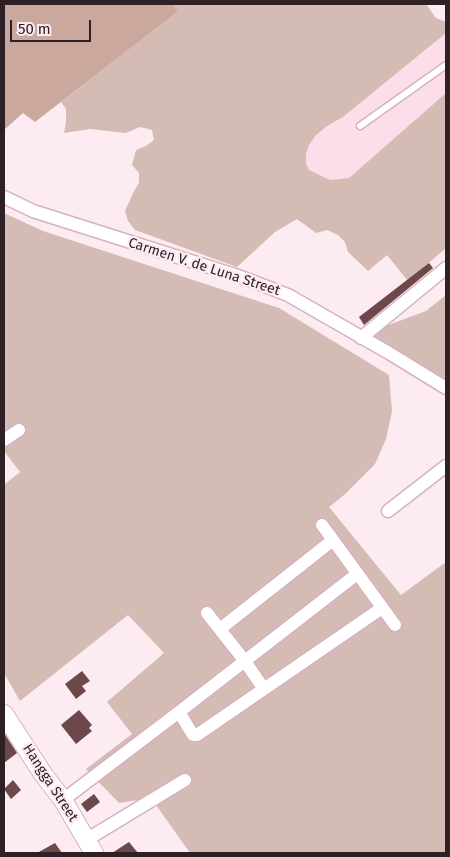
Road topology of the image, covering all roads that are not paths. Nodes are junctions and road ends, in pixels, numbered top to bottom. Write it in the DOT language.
graph roads {
  1 [pos="446,65"];
  2 [pos="360,126"];
  3 [pos="4,198"];
  4 [pos="446,268"];
  5 [pos="361,338"];
  6 [pos="446,388"];
  7 [pos="19,430"];
  8 [pos="4,440"];
  9 [pos="446,466"];
  10 [pos="388,511"];
  11 [pos="322,525"];
  12 [pos="333,540"];
  13 [pos="357,574"];
  14 [pos="382,608"];
  15 [pos="207,613"];
  16 [pos="395,625"];
  17 [pos="220,629"];
  18 [pos="244,660"];
  19 [pos="264,689"];
  20 [pos="179,712"];
  21 [pos="4,714"];
  22 [pos="185,780"];
  23 [pos="63,800"];
  24 [pos="89,849"];
  1 -- 2 [label="lane"];
  3 -- 5 [label="street, Carmen V. de Luna Street"];
  4 -- 5 [label="street"];
  5 -- 6 [label="street, Carmen V. de Luna Street"];
  7 -- 8 [label="street"];
  9 -- 10 [label="street"];
  11 -- 12 [label="street"];
  12 -- 13 [label="street"];
  12 -- 17 [label="street"];
  13 -- 14 [label="street"];
  13 -- 18 [label="street"];
  14 -- 16 [label="street"];
  14 -- 19 [label="street"];
  15 -- 17 [label="street"];
  17 -- 18 [label="street"];
  18 -- 19 [label="street"];
  18 -- 20 [label="street"];
  19 -- 20 [label="street"];
  20 -- 23 [label="street"];
  21 -- 23 [label="street, Hangga Street"];
  22 -- 24 [label="street"];
  23 -- 24 [label="street, Hangga Street"];
}
